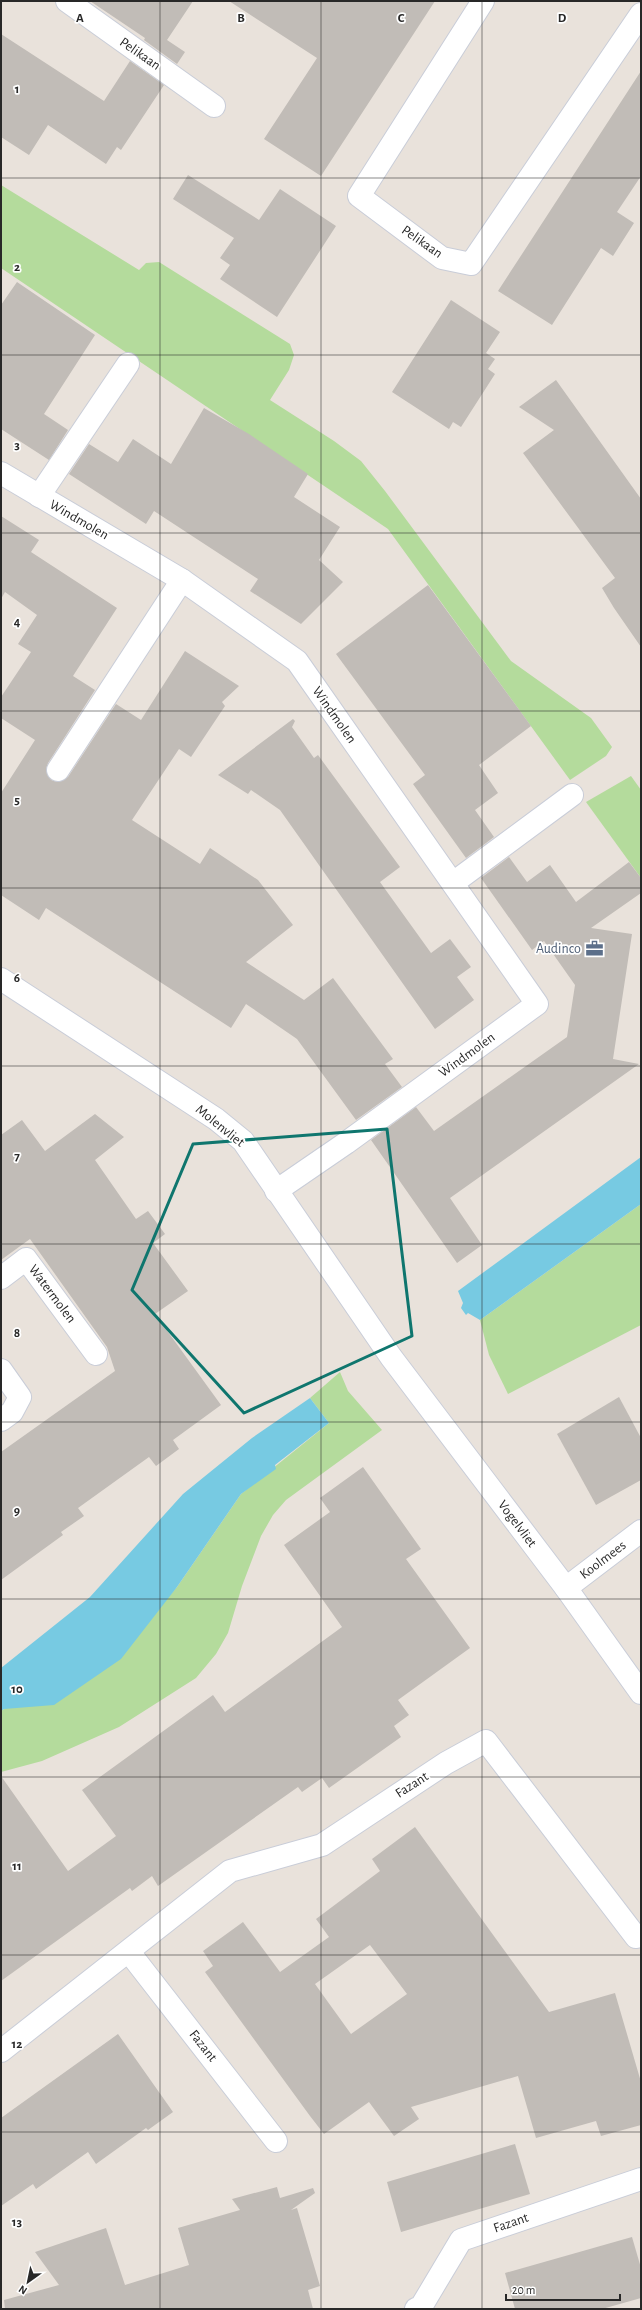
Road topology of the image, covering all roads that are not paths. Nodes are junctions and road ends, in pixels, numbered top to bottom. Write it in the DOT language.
graph roads {
  1 [pos="67,1"];
  2 [pos="483,1"];
  3 [pos="637,1"];
  4 [pos="641,3"];
  5 [pos="641,14"];
  6 [pos="214,106"];
  7 [pos="128,364"];
  8 [pos="1,473"];
  9 [pos="39,496"];
  10 [pos="182,580"];
  11 [pos="58,770"];
  12 [pos="572,795"];
  13 [pos="453,883"];
  14 [pos="1,979"];
  15 [pos="276,1191"];
  16 [pos="1,1278"];
  17 [pos="96,1354"];
  18 [pos="391,1357"];
  19 [pos="1,1370"];
  20 [pos="1,1420"];
  21 [pos="641,1531"];
  22 [pos="566,1588"];
  23 [pos="641,1693"];
  24 [pos="639,1942"];
  25 [pos="129,1952"];
  26 [pos="1,2051"];
  27 [pos="276,2141"];
  28 [pos="641,2179"];
  29 [pos="416,2309"];
  1 -- 6 [label="street, Pelikaan"];
  2 -- 5 [label="street, Pelikaan"];
  3 -- 4 [label="street"];
  7 -- 9 [label="street, Windmolen"];
  8 -- 9 [label="street, Windmolen"];
  9 -- 10 [label="street, Windmolen"];
  10 -- 11 [label="street"];
  10 -- 13 [label="street, Windmolen"];
  12 -- 13 [label="street"];
  13 -- 15 [label="street, Windmolen"];
  14 -- 15 [label="street, Molenvliet"];
  15 -- 18 [label="street, Molenvliet"];
  16 -- 17 [label="street, Watermolen"];
  18 -- 22 [label="street, Vogelvliet"];
  19 -- 20 [label="street"];
  21 -- 22 [label="street, Koolmees"];
  22 -- 23 [label="street, Vogelvliet"];
  24 -- 25 [label="street, Fazant"];
  25 -- 26 [label="street, Fazant"];
  25 -- 27 [label="street, Fazant"];
  28 -- 29 [label="street, Fazant"];
}
